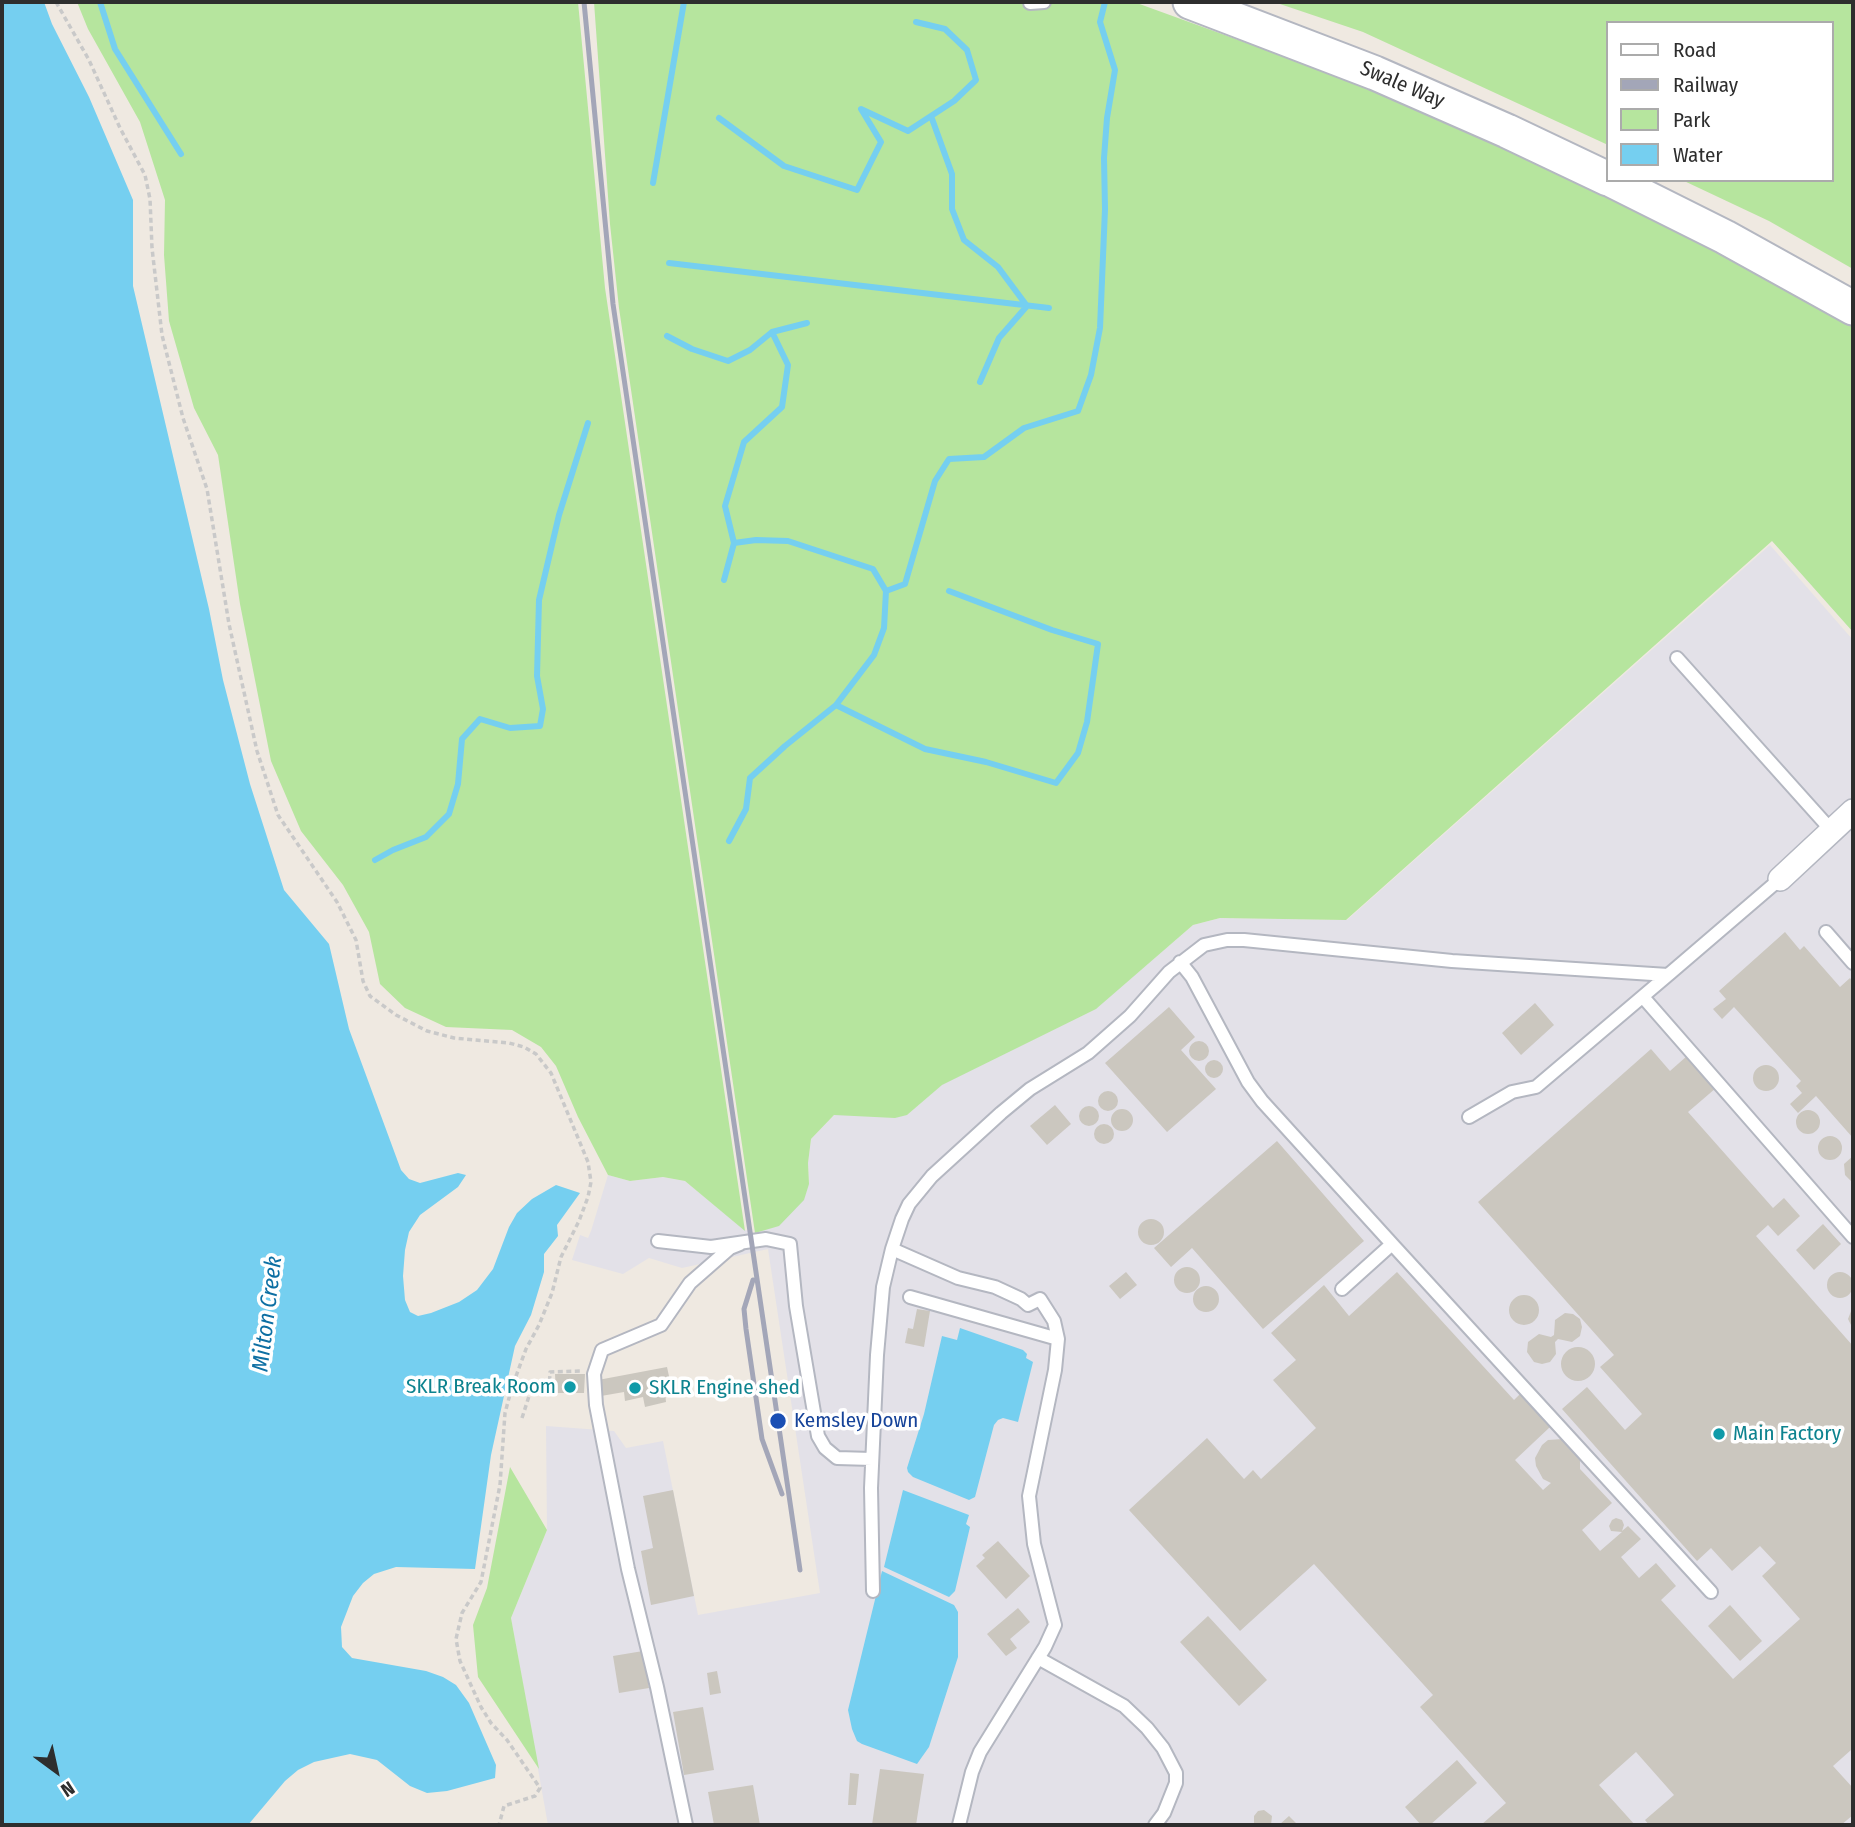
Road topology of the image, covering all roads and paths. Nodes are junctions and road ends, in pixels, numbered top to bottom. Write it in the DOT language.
graph roads {
  1 [pos="56,2"];
  2 [pos="1044,2"];
  3 [pos="1190,2"];
  4 [pos="1030,3"];
  5 [pos="1606,179"];
  6 [pos="1613,182"];
  7 [pos="1853,308"];
  8 [pos="1676,659"];
  9 [pos="1853,811"];
  10 [pos="1832,831"];
  11 [pos="1780,879"];
  12 [pos="1826,932"];
  13 [pos="1180,962"];
  14 [pos="1853,963"];
  15 [pos="1668,975"];
  16 [pos="1643,997"];
  17 [pos="1469,1117"];
  18 [pos="1853,1237"];
  19 [pos="658,1241"];
  20 [pos="740,1244"];
  21 [pos="1392,1244"];
  22 [pos="892,1249"];
  23 [pos="1342,1289"];
  24 [pos="910,1297"];
  25 [pos="1058,1339"];
  26 [pos="595,1371"];
  27 [pos="522,1418"];
  28 [pos="872,1459"];
  29 [pos="873,1591"];
  30 [pos="1711,1592"];
  31 [pos="1038,1658"];
  32 [pos="499,1825"];
  33 [pos="686,1825"];
  34 [pos="959,1825"];
  35 [pos="1155,1825"];
  1 -- 32 [label="path"];
  2 -- 4 [label="lane"];
  3 -- 5 [label="main road, Swale Way"];
  6 -- 7 [label="main road, Swale Way"];
  8 -- 10 [label="lane"];
  9 -- 10 [label="street"];
  10 -- 11 [label="street"];
  11 -- 15 [label="lane"];
  12 -- 14 [label="lane"];
  13 -- 15 [label="lane"];
  13 -- 21 [label="lane"];
  13 -- 22 [label="lane"];
  15 -- 16 [label="lane"];
  16 -- 17 [label="lane"];
  16 -- 18 [label="lane"];
  19 -- 20 [label="lane"];
  20 -- 26 [label="lane"];
  20 -- 28 [label="lane"];
  21 -- 23 [label="lane"];
  21 -- 30 [label="lane"];
  22 -- 25 [label="lane"];
  22 -- 28 [label="lane"];
  24 -- 25 [label="lane"];
  25 -- 31 [label="lane"];
  26 -- 27 [label="path"];
  26 -- 33 [label="lane"];
  28 -- 29 [label="lane"];
  31 -- 34 [label="lane"];
  31 -- 35 [label="lane"];
}
